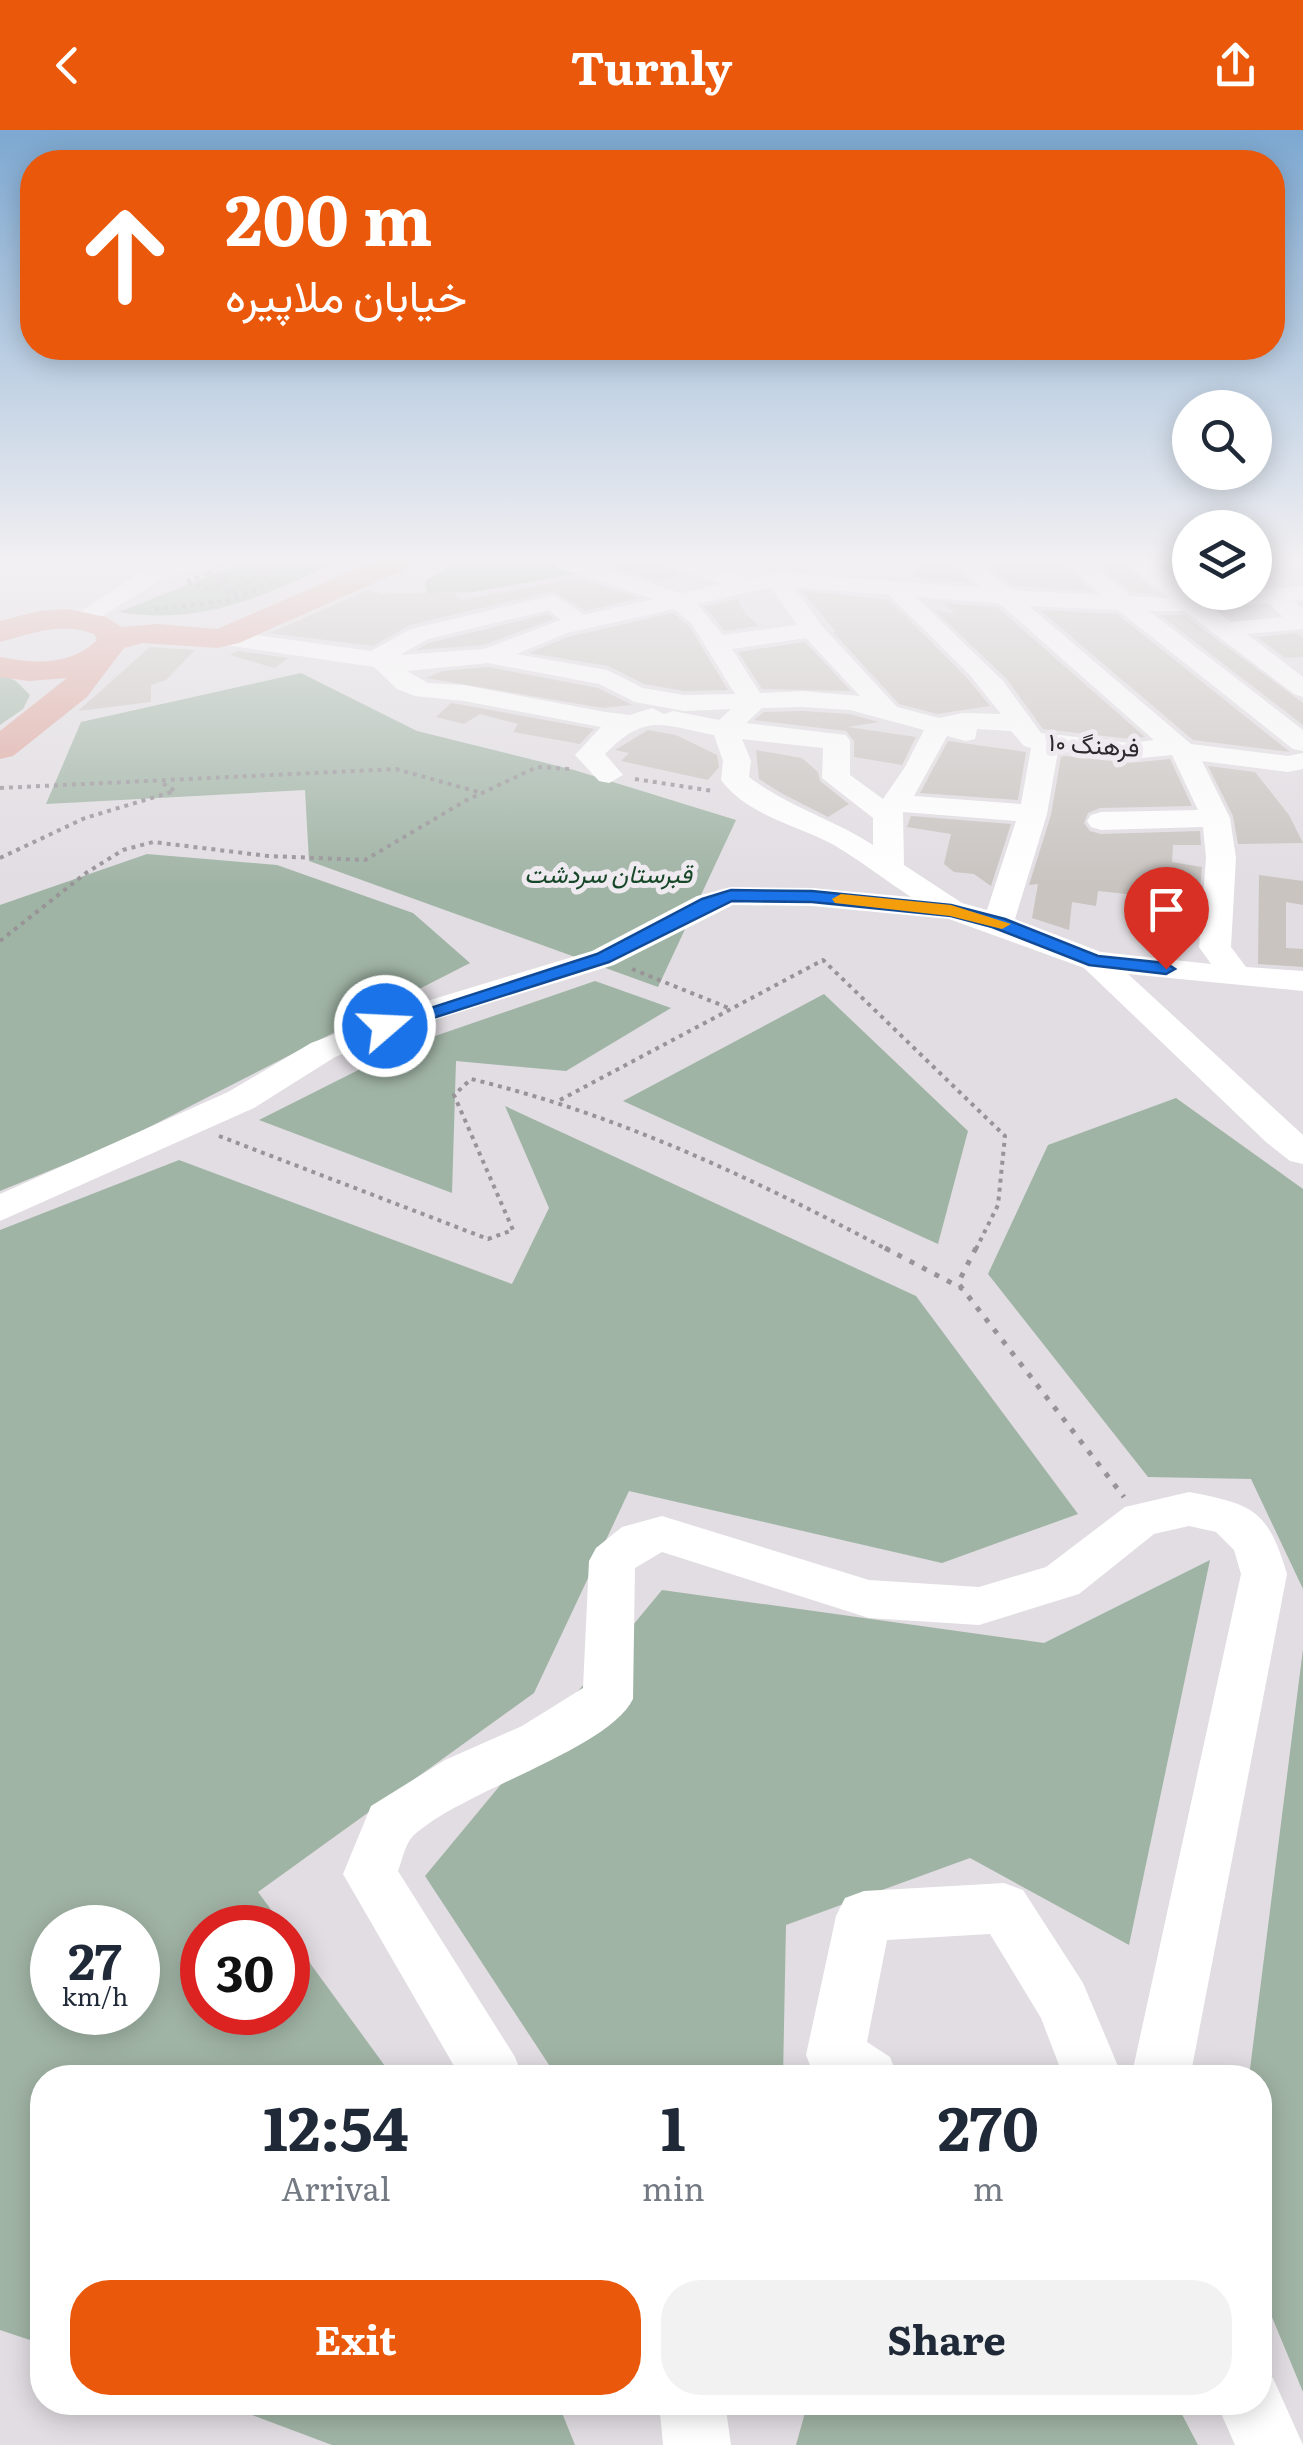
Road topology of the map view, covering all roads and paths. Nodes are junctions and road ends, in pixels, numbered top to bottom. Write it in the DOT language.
graph roads {
  1 [pos="57,669"];
  2 [pos="83,669"];
  3 [pos="389,669"];
  4 [pos="534,669"];
  5 [pos="617,669"];
  6 [pos="731,669"];
  7 [pos="849,669"];
  8 [pos="972,669"];
  9 [pos="1089,669"];
  10 [pos="1208,669"];
  11 [pos="1278,669"];
  12 [pos="2,682"];
  13 [pos="1303,689"];
  14 [pos="446,694"];
  15 [pos="636,698"];
  16 [pos="802,699"];
  17 [pos="754,702"];
  18 [pos="886,708"];
  19 [pos="426,719"];
  20 [pos="621,722"];
  21 [pos="1019,723"];
  22 [pos="939,726"];
  23 [pos="725,729"];
  24 [pos="796,737"];
  25 [pos="1303,743"];
  26 [pos="1046,747"];
  27 [pos="0,748"];
  28 [pos="1180,749"];
  29 [pos="1303,761"];
  30 [pos="609,775"];
  31 [pos="158,780"];
  32 [pos="0,788"];
  33 [pos="482,793"];
  34 [pos="769,806"];
  35 [pos="890,809"];
  36 [pos="1033,814"];
  37 [pos="1216,818"];
  38 [pos="1102,821"];
  39 [pos="0,858"];
  40 [pos="890,871"];
  41 [pos="951,910"];
  42 [pos="998,923"];
  43 [pos="0,941"];
  44 [pos="603,958"];
  45 [pos="1095,961"];
  46 [pos="1236,976"];
  47 [pos="1303,981"];
  48 [pos="731,1009"];
  49 [pos="559,1101"];
  50 [pos="187,1124"];
  51 [pos="1295,1141"];
  52 [pos="0,1209"];
  53 [pos="962,1289"];
  54 [pos="1141,1519"];
  55 [pos="486,2065"];
  56 [pos="850,2065"];
  57 [pos="1089,2065"];
  58 [pos="1163,2065"];
  59 [pos="693,2415"];
  60 [pos="1256,2415"];
  61 [pos="696,2445"];
  62 [pos="1271,2445"];
  1 -- 12 [label="main road"];
  2 -- 27 [label="main road"];
  3 -- 14 [label="street"];
  4 -- 15 [label="street"];
  5 -- 15 [label="street"];
  6 -- 17 [label="street"];
  7 -- 18 [label="street"];
  8 -- 21 [label="street"];
  9 -- 28 [label="street, فرهنگ ۱۰"];
  10 -- 25 [label="street"];
  11 -- 13 [label="street"];
  14 -- 19 [label="street"];
  14 -- 20 [label="street"];
  15 -- 17 [label="street"];
  15 -- 20 [label="street"];
  15 -- 23 [label="street"];
  16 -- 17 [label="street"];
  16 -- 18 [label="street"];
  16 -- 24 [label="street"];
  17 -- 23 [label="street"];
  18 -- 22 [label="street"];
  20 -- 30 [label="street"];
  21 -- 22 [label="street"];
  21 -- 26 [label="street, فرهنگ ۱۰"];
  22 -- 26 [label="street"];
  22 -- 35 [label="street"];
  23 -- 24 [label="street"];
  23 -- 34 [label="street"];
  24 -- 35 [label="street"];
  26 -- 28 [label="street, فرهنگ ۱۰"];
  26 -- 36 [label="street"];
  28 -- 29 [label="street"];
  28 -- 37 [label="street, فرهنگ ۱۰"];
  30 -- 33 [label="path"];
  30 -- 34 [label="path"];
  31 -- 32 [label="path"];
  31 -- 33 [label="path"];
  31 -- 39 [label="path"];
  33 -- 43 [label="path"];
  34 -- 40 [label="street"];
  35 -- 36 [label="street"];
  35 -- 40 [label="street"];
  36 -- 42 [label="street"];
  37 -- 38 [label="street"];
  37 -- 46 [label="street, فرهنگ ۱۰"];
  40 -- 41 [label="street"];
  41 -- 42 [label="street"];
  41 -- 44 [label="street"];
  42 -- 45 [label="street"];
  44 -- 48 [label="path"];
  44 -- 50 [label="street"];
  45 -- 46 [label="street"];
  45 -- 51 [label="street"];
  46 -- 47 [label="street"];
  48 -- 49 [label="path"];
  48 -- 53 [label="path"];
  49 -- 50 [label="path"];
  49 -- 53 [label="path"];
  50 -- 52 [label="street"];
  53 -- 54 [label="path"];
  54 -- 55 [label="street"];
  54 -- 58 [label="street"];
  56 -- 57 [label="street"];
  59 -- 61 [label="street"];
  60 -- 62 [label="street"];
}
